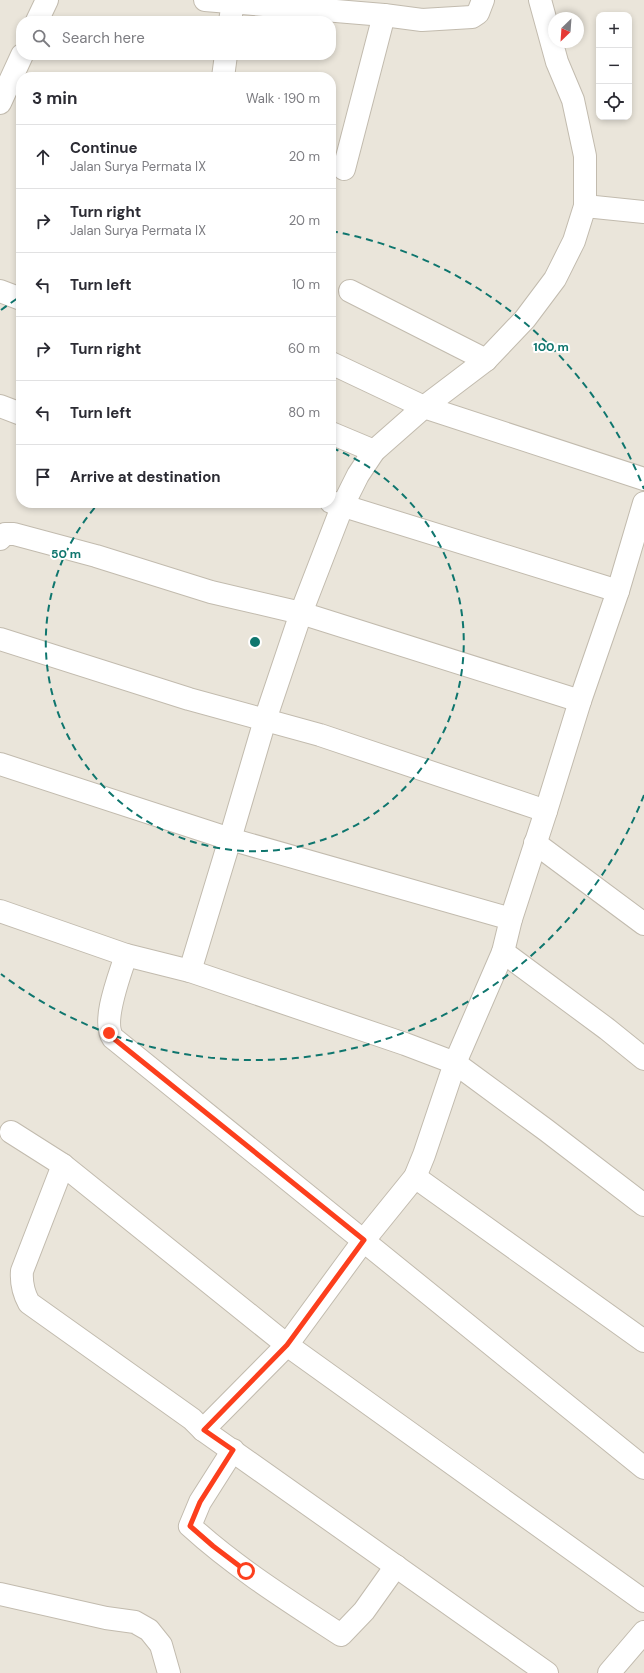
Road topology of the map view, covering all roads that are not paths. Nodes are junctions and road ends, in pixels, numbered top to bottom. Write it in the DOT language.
graph roads {
  1 [pos="47,0"];
  2 [pos="205,0"];
  3 [pos="483,0"];
  4 [pos="540,0"];
  5 [pos="231,12"];
  6 [pos="384,15"];
  7 [pos="39,16"];
  8 [pos="20,60"];
  9 [pos="225,60"];
  10 [pos="224,72"];
  11 [pos="0,103"];
  12 [pos="344,169"];
  13 [pos="585,206"];
  14 [pos="644,212"];
  15 [pos="0,291"];
  16 [pos="350,291"];
  17 [pos="16,297"];
  18 [pos="486,360"];
  19 [pos="336,365"];
  20 [pos="0,406"];
  21 [pos="424,406"];
  22 [pos="16,412"];
  23 [pos="336,435"];
  24 [pos="374,452"];
  25 [pos="644,479"];
  26 [pos="644,503"];
  27 [pos="336,504"];
  28 [pos="335,508"];
  29 [pos="0,539"];
  30 [pos="618,592"];
  31 [pos="301,614"];
  32 [pos="0,639"];
  33 [pos="580,701"];
  34 [pos="265,720"];
  35 [pos="0,764"];
  36 [pos="546,811"];
  37 [pos="230,839"];
  38 [pos="535,843"];
  39 [pos="0,911"];
  40 [pos="511,919"];
  41 [pos="644,924"];
  42 [pos="503,952"];
  43 [pos="126,955"];
  44 [pos="190,972"];
  45 [pos="644,1059"];
  46 [pos="455,1063"];
  47 [pos="11,1132"];
  48 [pos="63,1165"];
  49 [pos="415,1177"];
  50 [pos="644,1205"];
  51 [pos="364,1240"];
  52 [pos="644,1341"];
  53 [pos="287,1345"];
  54 [pos="204,1430"];
  55 [pos="233,1450"];
  56 [pos="644,1468"];
  57 [pos="396,1566"];
  58 [pos="0,1594"];
  59 [pos="644,1601"];
  60 [pos="644,1632"];
  61 [pos="169,1673"];
  62 [pos="548,1673"];
  63 [pos="609,1673"];
  1 -- 7 [label="street"];
  2 -- 5 [label="street"];
  3 -- 6 [label="street"];
  4 -- 13 [label="street"];
  5 -- 6 [label="street"];
  6 -- 12 [label="street"];
  8 -- 11 [label="street"];
  9 -- 10 [label="street"];
  13 -- 14 [label="street"];
  13 -- 18 [label="street"];
  15 -- 17 [label="street"];
  16 -- 18 [label="street"];
  18 -- 21 [label="street"];
  19 -- 21 [label="street"];
  20 -- 22 [label="street"];
  21 -- 24 [label="street"];
  21 -- 25 [label="street"];
  23 -- 24 [label="street"];
  24 -- 27 [label="street"];
  26 -- 30 [label="street"];
  27 -- 30 [label="street"];
  28 -- 31 [label="street"];
  29 -- 31 [label="street"];
  30 -- 33 [label="street"];
  31 -- 33 [label="street"];
  31 -- 34 [label="street"];
  32 -- 34 [label="street"];
  33 -- 36 [label="street"];
  34 -- 36 [label="street"];
  34 -- 37 [label="street"];
  35 -- 37 [label="street"];
  36 -- 38 [label="street"];
  37 -- 40 [label="street"];
  37 -- 44 [label="street"];
  38 -- 40 [label="street"];
  38 -- 41 [label="street"];
  39 -- 43 [label="street"];
  40 -- 42 [label="street"];
  42 -- 45 [label="street"];
  42 -- 46 [label="street"];
  43 -- 44 [label="street"];
  43 -- 51 [label="street"];
  44 -- 46 [label="street"];
  46 -- 49 [label="street"];
  46 -- 50 [label="street"];
  47 -- 48 [label="street"];
  48 -- 53 [label="street"];
  48 -- 54 [label="street"];
  49 -- 51 [label="street"];
  49 -- 52 [label="street"];
  51 -- 53 [label="street"];
  51 -- 56 [label="street"];
  53 -- 54 [label="street"];
  53 -- 59 [label="street"];
  54 -- 55 [label="street"];
  55 -- 57 [label="street"];
  55 -- 57 [label="street"];
  57 -- 62 [label="street"];
  58 -- 61 [label="street"];
  60 -- 63 [label="street"];
}
